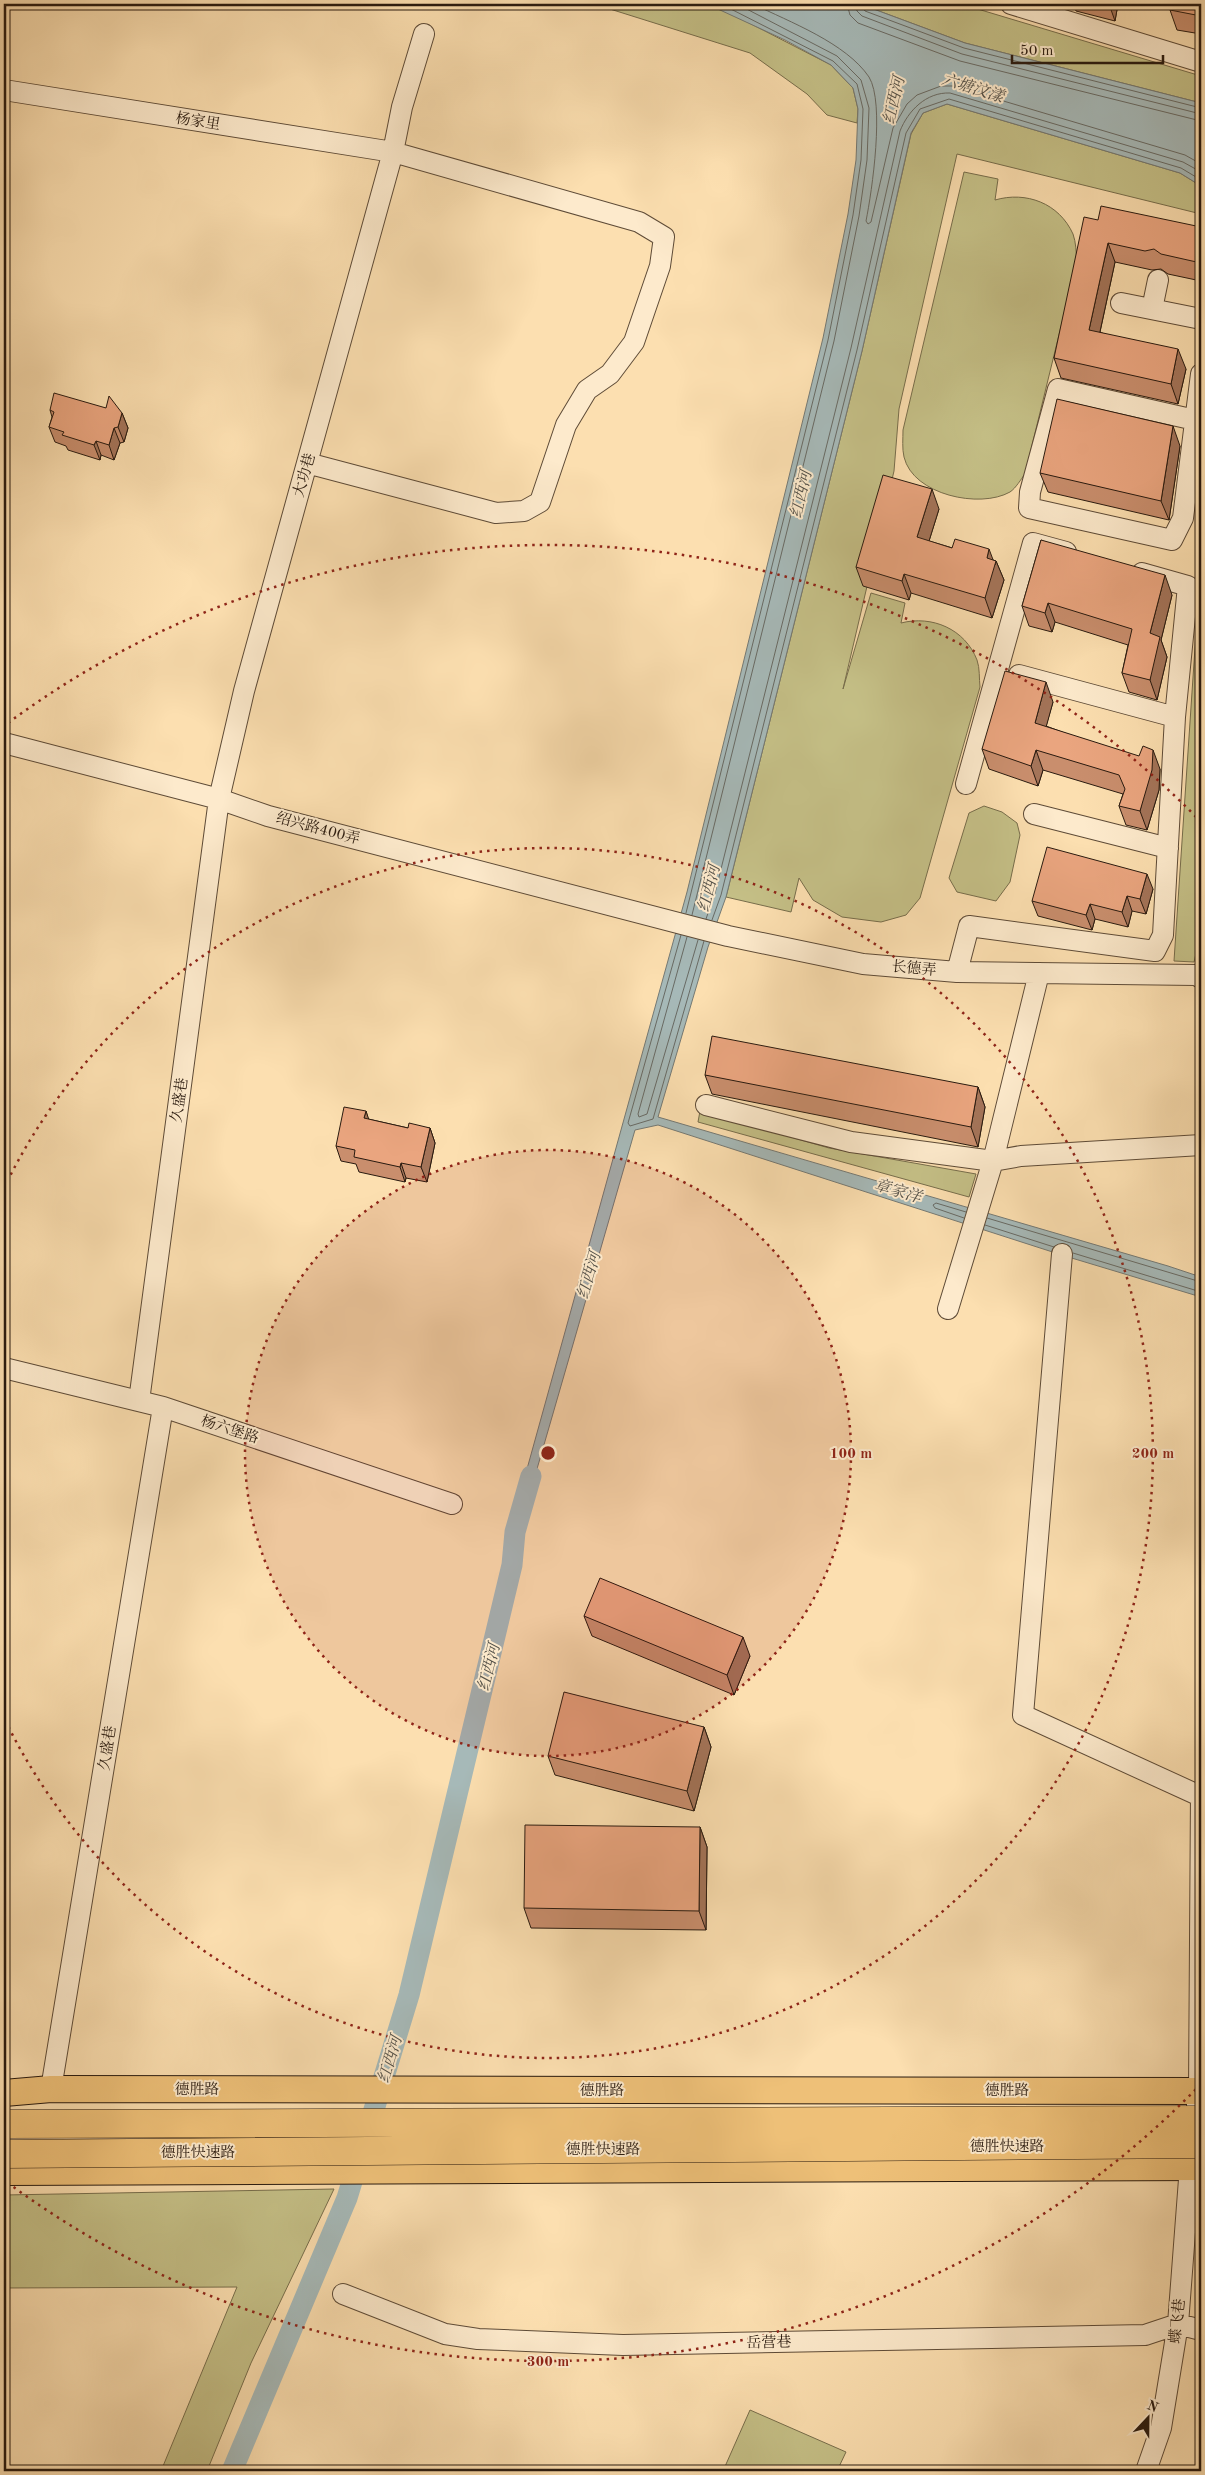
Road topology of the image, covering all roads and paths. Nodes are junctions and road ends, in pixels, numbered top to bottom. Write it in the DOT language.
graph roads {
  1 [pos="1010,4"];
  2 [pos="424,34"];
  3 [pos="1201,62"];
  4 [pos="4,90"];
  5 [pos="393,152"];
  6 [pos="1158,280"];
  7 [pos="1121,303"];
  8 [pos="1152,309"];
  9 [pos="1201,319"];
  10 [pos="1201,374"];
  11 [pos="1195,420"];
  12 [pos="307,463"];
  13 [pos="1088,558"];
  14 [pos="1124,568"];
  15 [pos="998,670"];
  16 [pos="1175,717"];
  17 [pos="4,743"];
  18 [pos="966,784"];
  19 [pos="219,799"];
  20 [pos="1034,814"];
  21 [pos="1168,848"];
  22 [pos="632,910"];
  23 [pos="957,972"];
  24 [pos="1039,973"];
  25 [pos="1201,978"];
  26 [pos="706,1105"];
  27 [pos="1201,1145"];
  28 [pos="993,1161"];
  29 [pos="1062,1254"];
  30 [pos="948,1309"];
  31 [pos="4,1368"];
  32 [pos="139,1401"];
  33 [pos="163,1407"];
  34 [pos="452,1504"];
  35 [pos="1201,1794"];
  36 [pos="51,2089"];
  37 [pos="1200,2091"];
  38 [pos="4,2092"];
  39 [pos="1201,2120"];
  40 [pos="4,2124"];
  41 [pos="4,2154"];
  42 [pos="1197,2160"];
  43 [pos="4,2172"];
  44 [pos="343,2294"];
  45 [pos="1178,2324"];
  46 [pos="1201,2330"];
  47 [pos="1146,2471"];
  1 -- 3 [label="street"];
  2 -- 5 [label="street, 大功巷"];
  4 -- 5 [label="street, 杨家里"];
  5 -- 12 [label="street, 大功巷"];
  5 -- 12 [label="street, 杨家里"];
  6 -- 8 [label="street"];
  7 -- 8 [label="street"];
  8 -- 9 [label="street"];
  10 -- 11 [label="street"];
  11 -- 11 [label="street"];
  12 -- 19 [label="street, 大功巷"];
  13 -- 15 [label="street"];
  14 -- 16 [label="street"];
  15 -- 16 [label="street"];
  15 -- 18 [label="street"];
  16 -- 21 [label="street"];
  17 -- 19 [label="street, 绍兴路400弄"];
  19 -- 22 [label="street, 绍兴路400弄"];
  19 -- 32 [label="street, 久盛巷"];
  20 -- 21 [label="street"];
  21 -- 23 [label="street"];
  22 -- 23 [label="street, 长德弄"];
  23 -- 24 [label="street, 长德弄"];
  24 -- 25 [label="street, 长德弄"];
  24 -- 28 [label="street"];
  26 -- 28 [label="street"];
  27 -- 28 [label="street"];
  28 -- 30 [label="street"];
  29 -- 35 [label="street"];
  31 -- 32 [label="street, 杨六堡路"];
  32 -- 33 [label="street, 杨六堡路"];
  33 -- 34 [label="street, 杨六堡路"];
  33 -- 36 [label="street, 久盛巷"];
  35 -- 37 [label="street, 蝶飞巷"];
  36 -- 37 [label="main road, 德胜路"];
  36 -- 38 [label="main road, 德胜路"];
  37 -- 42 [label="street, 蝶飞巷"];
  39 -- 40 [label="highway, 德胜快速路, bridge"];
  41 -- 42 [label="highway, 德胜快速路, bridge"];
  42 -- 43 [label="main road"];
  42 -- 45 [label="street, 蝶飞巷"];
  44 -- 45 [label="street, 岳营巷"];
  45 -- 46 [label="street"];
  45 -- 47 [label="street, 蝶飞巷"];
}
